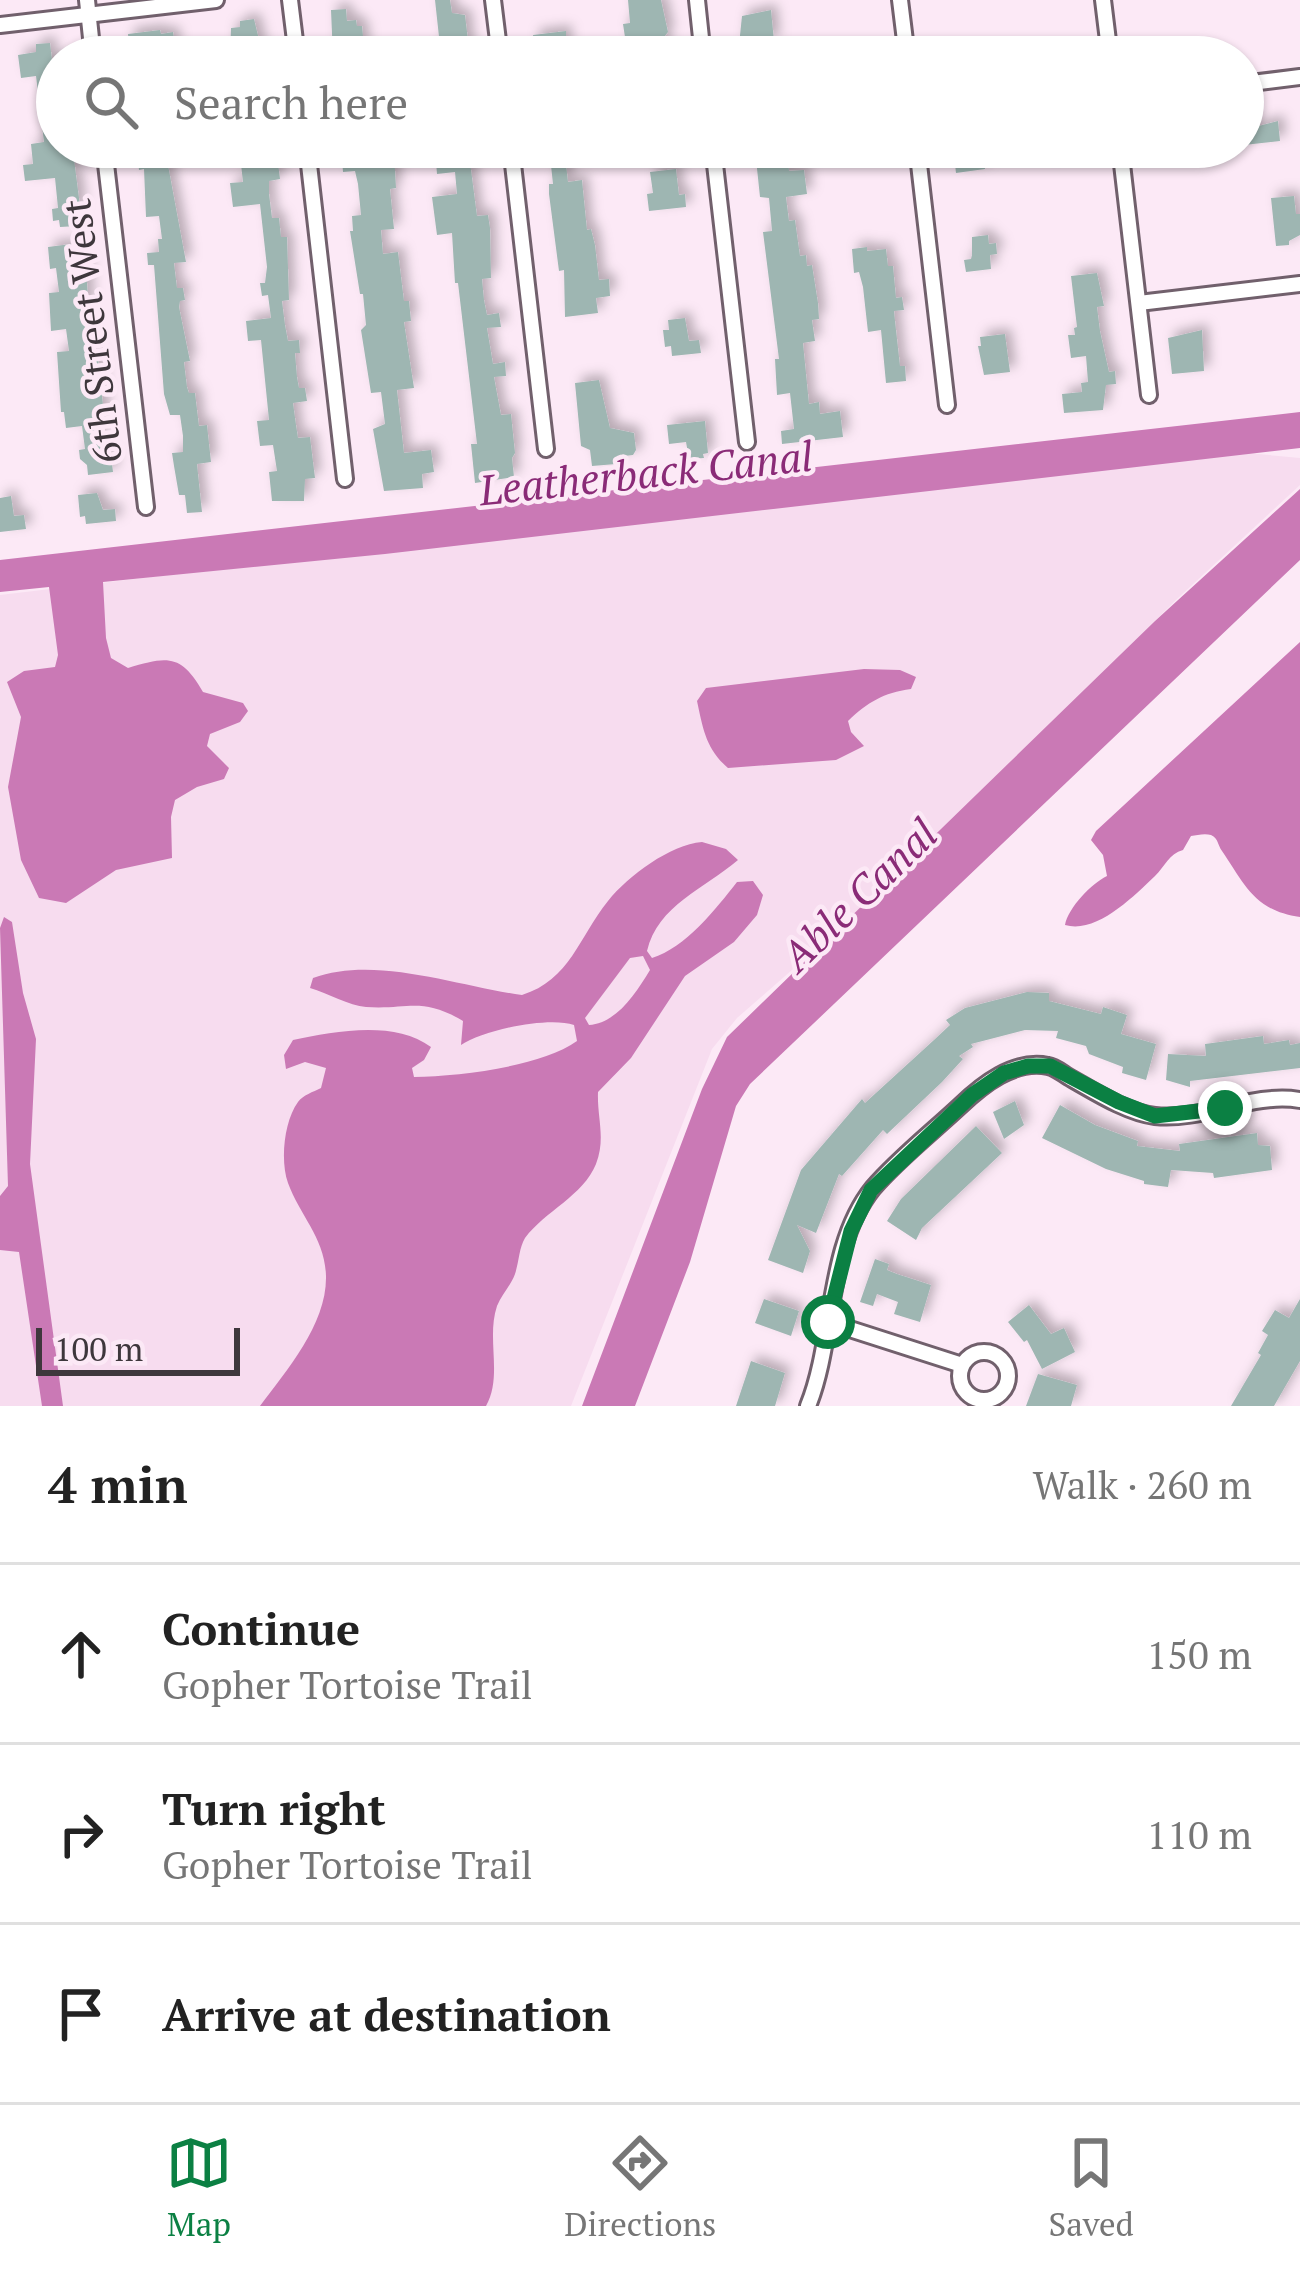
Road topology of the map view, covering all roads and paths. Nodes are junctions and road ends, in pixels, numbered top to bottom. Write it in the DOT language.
graph roads {
  1 [pos="216,0"];
  2 [pos="290,0"];
  3 [pos="493,0"];
  4 [pos="697,0"];
  5 [pos="900,0"];
  6 [pos="1103,0"];
  7 [pos="88,8"];
  8 [pos="0,26"];
  9 [pos="294,36"];
  10 [pos="497,36"];
  11 [pos="701,36"];
  12 [pos="904,36"];
  13 [pos="1107,36"];
  14 [pos="1300,77"];
  15 [pos="1264,81"];
  16 [pos="106,168"];
  17 [pos="309,168"];
  18 [pos="513,168"];
  19 [pos="715,168"];
  20 [pos="919,168"];
  21 [pos="1123,168"];
  22 [pos="1300,284"];
  23 [pos="1139,303"];
  24 [pos="1149,395"];
  25 [pos="947,405"];
  26 [pos="747,442"];
  27 [pos="546,449"];
  28 [pos="345,479"];
  29 [pos="146,507"];
  30 [pos="1300,1100"];
  31 [pos="828,1322"];
  32 [pos="962,1365"];
  33 [pos="808,1406"];
  1 -- 7 [label="street"];
  2 -- 9 [label="street"];
  3 -- 10 [label="street"];
  4 -- 11 [label="street"];
  5 -- 12 [label="street"];
  6 -- 13 [label="street"];
  7 -- 8 [label="street"];
  14 -- 15 [label="street"];
  16 -- 29 [label="street, 6th Street West"];
  17 -- 28 [label="street"];
  18 -- 27 [label="street"];
  19 -- 26 [label="street"];
  20 -- 25 [label="street"];
  21 -- 23 [label="street"];
  22 -- 23 [label="street"];
  23 -- 24 [label="street"];
  30 -- 31 [label="street"];
  31 -- 32 [label="street"];
  31 -- 33 [label="street"];
}
